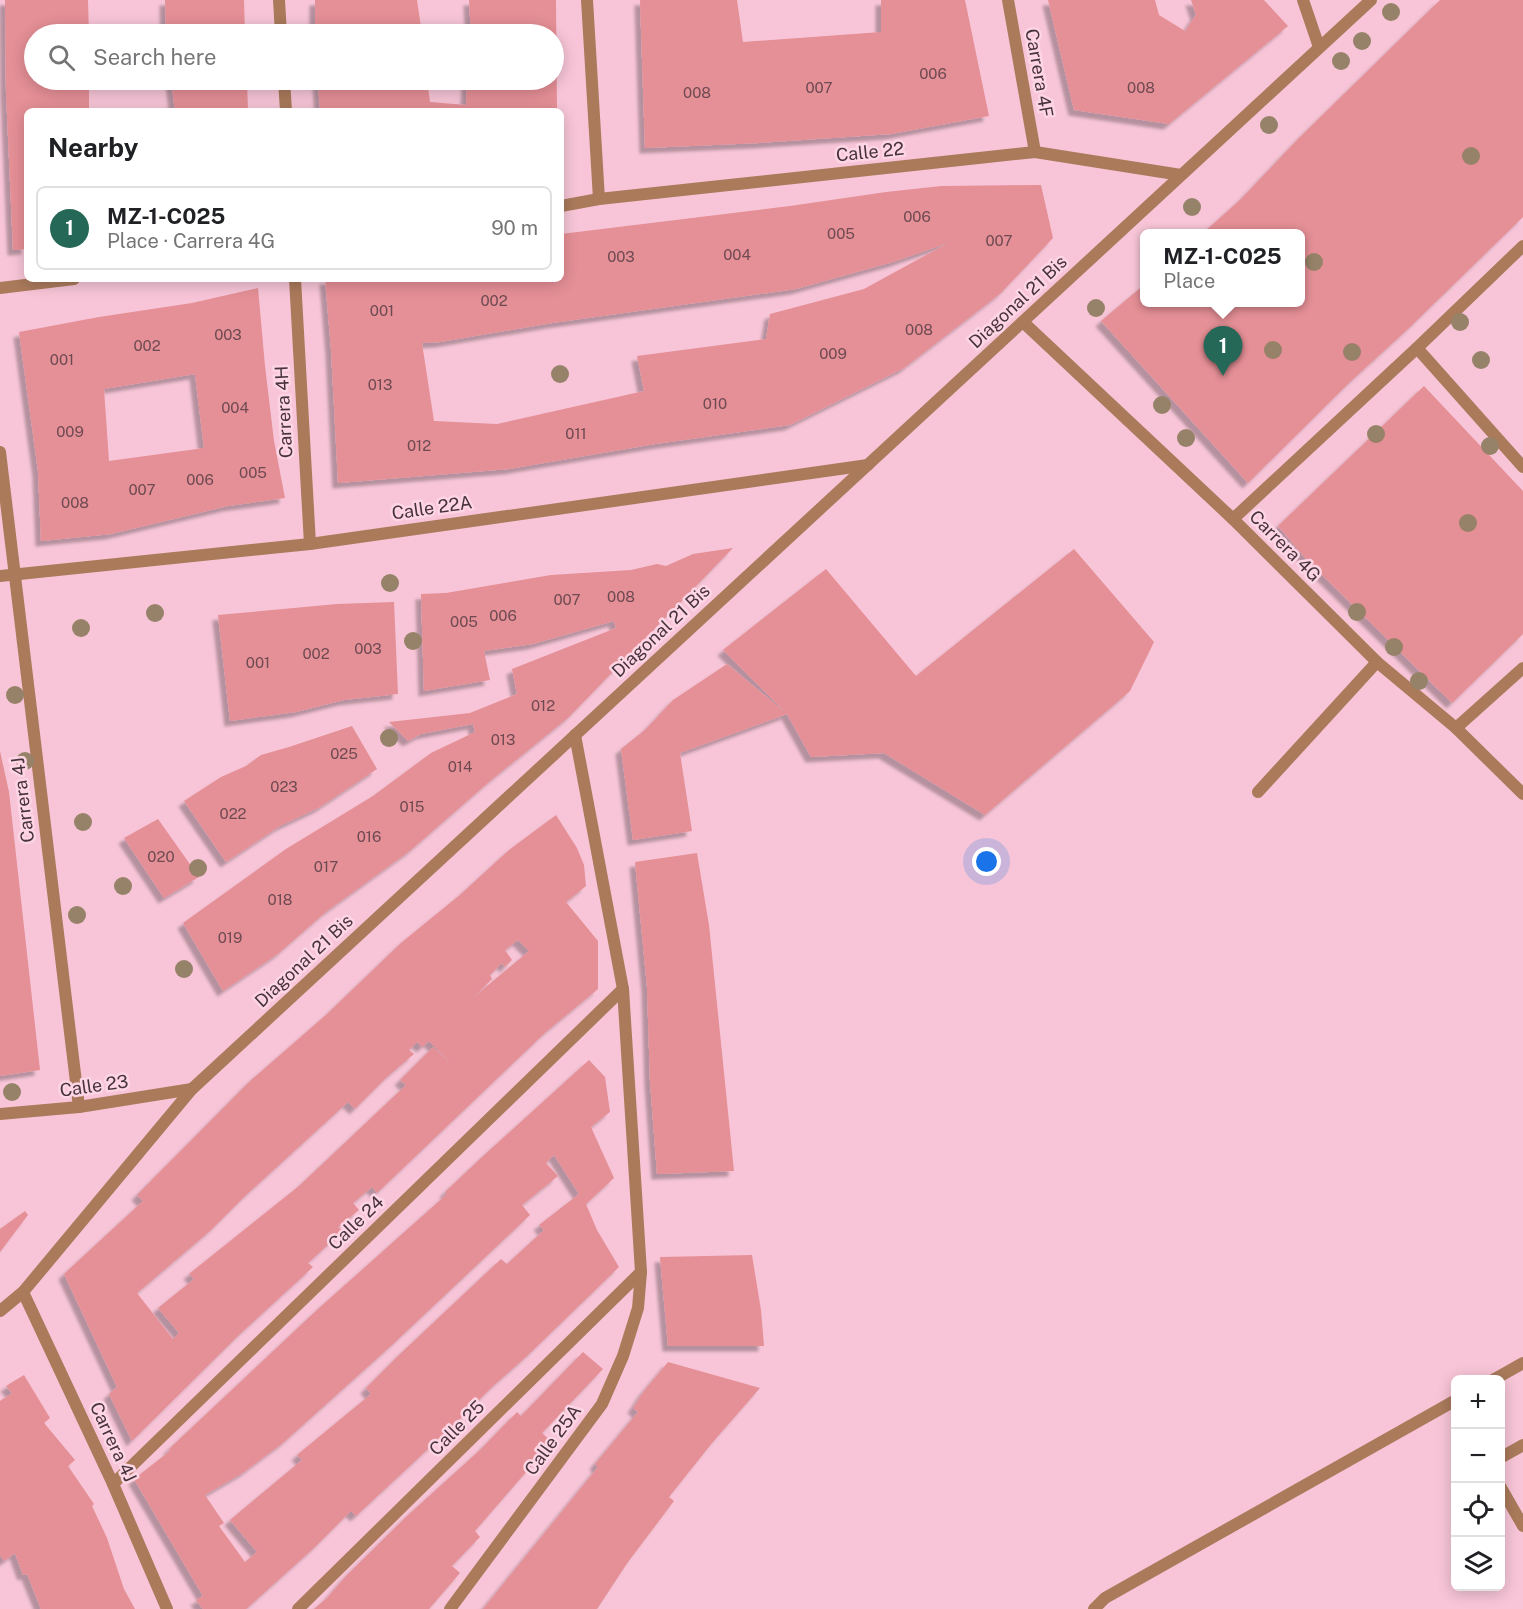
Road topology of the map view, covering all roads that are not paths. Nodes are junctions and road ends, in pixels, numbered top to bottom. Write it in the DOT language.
graph roads {
  1 [pos="279,0"];
  2 [pos="587,0"];
  3 [pos="1008,0"];
  4 [pos="1303,0"];
  5 [pos="1371,0"];
  6 [pos="280,24"];
  7 [pos="1319,47"];
  8 [pos="285,90"];
  9 [pos="286,108"];
  10 [pos="1035,152"];
  11 [pos="1181,175"];
  12 [pos="599,199"];
  13 [pos="564,205"];
  14 [pos="1523,246"];
  15 [pos="49,282"];
  16 [pos="295,282"];
  17 [pos="0,288"];
  18 [pos="1023,322"];
  19 [pos="1417,348"];
  20 [pos="0,452"];
  21 [pos="868,465"];
  22 [pos="1523,467"];
  23 [pos="1233,519"];
  24 [pos="310,544"];
  25 [pos="14,575"];
  26 [pos="0,576"];
  27 [pos="1377,662"];
  28 [pos="1523,668"];
  29 [pos="1456,728"];
  30 [pos="575,735"];
  31 [pos="1258,792"];
  32 [pos="1523,794"];
  33 [pos="623,989"];
  34 [pos="192,1089"];
  35 [pos="79,1107"];
  36 [pos="0,1114"];
  37 [pos="641,1272"];
  38 [pos="23,1292"];
  39 [pos="0,1311"];
  40 [pos="1523,1363"];
  41 [pos="1502,1375"];
  42 [pos="1451,1406"];
  43 [pos="1523,1445"];
  44 [pos="1505,1455"];
  45 [pos="113,1484"];
  46 [pos="1505,1495"];
  47 [pos="1523,1526"];
  48 [pos="168,1609"];
  49 [pos="298,1609"];
  50 [pos="450,1609"];
  51 [pos="1094,1609"];
  1 -- 6 [label="street"];
  2 -- 12 [label="street"];
  3 -- 10 [label="street, Carrera 4F"];
  4 -- 7 [label="street"];
  5 -- 7 [label="street, Diagonal 21 Bis"];
  7 -- 11 [label="street, Diagonal 21 Bis"];
  8 -- 9 [label="street"];
  10 -- 11 [label="street, Calle 22"];
  10 -- 12 [label="street, Calle 22"];
  11 -- 18 [label="street, Diagonal 21 Bis"];
  12 -- 13 [label="street, Calle 22"];
  14 -- 19 [label="street"];
  15 -- 17 [label="street"];
  16 -- 24 [label="street, Carrera 4H"];
  18 -- 21 [label="street, Diagonal 21 Bis"];
  18 -- 23 [label="street, Carrera 4G"];
  19 -- 22 [label="street"];
  19 -- 23 [label="street"];
  20 -- 25 [label="street, Carrera 4J"];
  21 -- 24 [label="street, Calle 22A"];
  21 -- 30 [label="street, Diagonal 21 Bis"];
  23 -- 27 [label="street, Carrera 4G"];
  24 -- 25 [label="street, Calle 22A"];
  25 -- 26 [label="street, Calle 22A"];
  25 -- 35 [label="street, Carrera 4J"];
  27 -- 29 [label="street, Carrera 4G"];
  27 -- 31 [label="street"];
  28 -- 29 [label="street"];
  29 -- 32 [label="street, Carrera 4G"];
  30 -- 33 [label="street, Calle 25A"];
  30 -- 34 [label="street, Diagonal 21 Bis"];
  33 -- 37 [label="street, Calle 25A"];
  33 -- 45 [label="street, Calle 24"];
  34 -- 35 [label="street, Calle 23"];
  34 -- 38 [label="street, Diagonal 21 Bis"];
  35 -- 36 [label="street, Calle 23"];
  37 -- 49 [label="street, Calle 25"];
  37 -- 50 [label="street, Calle 25A"];
  38 -- 39 [label="street, Diagonal 21 Bis"];
  38 -- 45 [label="street, Carrera 4J"];
  40 -- 41 [label="street"];
  42 -- 51 [label="street"];
  43 -- 44 [label="street"];
  45 -- 48 [label="street, Carrera 4J"];
  46 -- 47 [label="street"];
}
